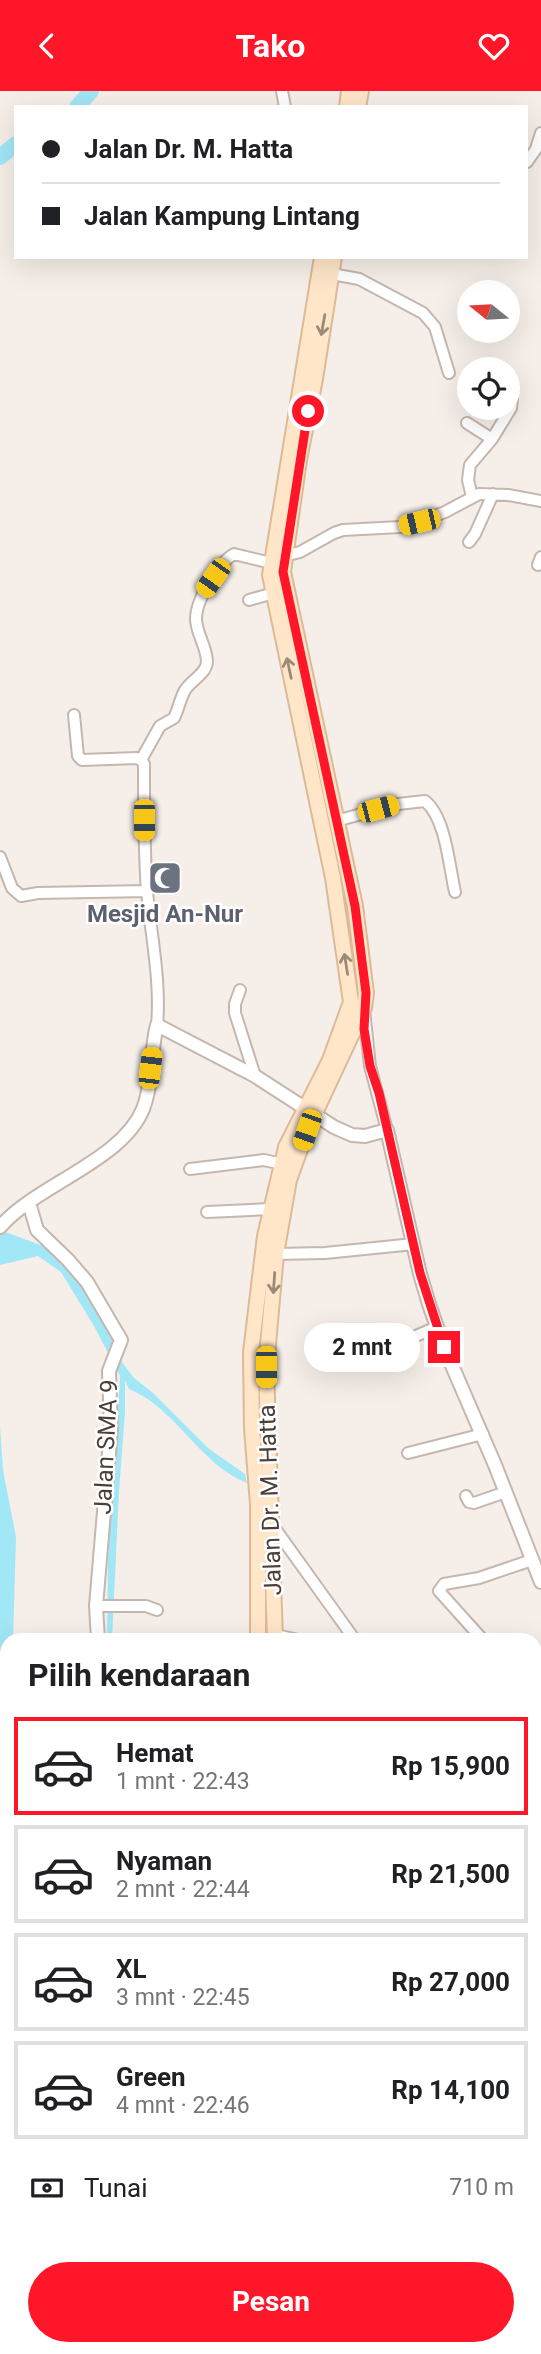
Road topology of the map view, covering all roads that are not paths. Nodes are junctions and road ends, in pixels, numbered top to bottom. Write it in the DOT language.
graph roads {
  1 [pos="541,133"];
  2 [pos="528,161"];
  3 [pos="322,259"];
  4 [pos="334,259"];
  5 [pos="332,274"];
  6 [pos="323,293"];
  7 [pos="449,373"];
  8 [pos="504,420"];
  9 [pos="467,423"];
  10 [pos="492,439"];
  11 [pos="493,494"];
  12 [pos="472,497"];
  13 [pos="541,501"];
  14 [pos="470,542"];
  15 [pos="278,559"];
  16 [pos="274,593"];
  17 [pos="249,600"];
  18 [pos="74,715"];
  19 [pos="141,759"];
  20 [pos="320,785"];
  21 [pos="336,821"];
  22 [pos="0,857"];
  23 [pos="147,891"];
  24 [pos="455,892"];
  25 [pos="240,990"];
  26 [pos="357,1005"];
  27 [pos="157,1025"];
  28 [pos="255,1076"];
  29 [pos="310,1111"];
  30 [pos="387,1130"];
  31 [pos="282,1164"];
  32 [pos="190,1169"];
  33 [pos="29,1203"];
  34 [pos="270,1209"];
  35 [pos="207,1212"];
  36 [pos="0,1227"];
  37 [pos="414,1244"];
  38 [pos="276,1254"];
  39 [pos="437,1327"];
  40 [pos="379,1352"];
  41 [pos="483,1434"];
  42 [pos="408,1453"];
  43 [pos="506,1492"];
  44 [pos="466,1496"];
  45 [pos="267,1530"];
  46 [pos="532,1560"];
  47 [pos="541,1582"];
  48 [pos="107,1606"];
  49 [pos="158,1610"];
  50 [pos="100,1633"];
  51 [pos="259,1633"];
  52 [pos="275,1633"];
  53 [pos="349,1633"];
  54 [pos="476,1633"];
  1 -- 2 [label="street"];
  3 -- 6 [label="main road, Jalan Dr. M. Hatta"];
  4 -- 5 [label="main road, Jalan Dr. M. Hatta"];
  5 -- 6 [label="main road, Jalan Dr. M. Hatta"];
  5 -- 7 [label="street"];
  6 -- 15 [label="main road, Jalan Dr. M. Hatta"];
  8 -- 10 [label="street"];
  9 -- 10 [label="street"];
  10 -- 12 [label="street"];
  11 -- 12 [label="street"];
  11 -- 13 [label="street"];
  11 -- 14 [label="street"];
  12 -- 15 [label="street"];
  15 -- 16 [label="main road, Jalan Dr. M. Hatta"];
  15 -- 19 [label="street"];
  15 -- 20 [label="main road, Jalan Dr. M. Hatta"];
  16 -- 17 [label="street"];
  20 -- 16 [label="main road, Jalan Dr. M. Hatta, one-way"];
  18 -- 19 [label="street"];
  19 -- 23 [label="street"];
  20 -- 21 [label="main road, Jalan Dr. M. Hatta"];
  26 -- 20 [label="main road, Jalan Dr. M. Hatta, one-way"];
  21 -- 24 [label="street"];
  21 -- 26 [label="main road, Jalan Dr. M. Hatta"];
  22 -- 23 [label="street"];
  23 -- 27 [label="street"];
  25 -- 28 [label="street"];
  26 -- 29 [label="main road, Jalan Dr. M. Hatta"];
  26 -- 30 [label="street"];
  27 -- 28 [label="street"];
  27 -- 33 [label="street"];
  28 -- 29 [label="street"];
  29 -- 30 [label="street"];
  29 -- 31 [label="main road, Jalan Dr. M. Hatta"];
  29 -- 38 [label="main road, Jalan Dr. M. Hatta"];
  30 -- 37 [label="street"];
  31 -- 32 [label="street"];
  31 -- 34 [label="main road, Jalan Dr. M. Hatta"];
  33 -- 36 [label="street"];
  33 -- 48 [label="street, Jalan SMA 9"];
  34 -- 35 [label="street"];
  34 -- 45 [label="main road, Jalan Dr. M. Hatta"];
  37 -- 38 [label="street"];
  37 -- 39 [label="street"];
  38 -- 45 [label="main road, Jalan Dr. M. Hatta, one-way"];
  39 -- 40 [label="street"];
  39 -- 41 [label="street"];
  41 -- 42 [label="street"];
  41 -- 43 [label="street"];
  43 -- 44 [label="street"];
  43 -- 46 [label="street"];
  45 -- 51 [label="main road, Jalan Dr. M. Hatta"];
  45 -- 52 [label="main road, Jalan Dr. M. Hatta"];
  45 -- 53 [label="street"];
  46 -- 47 [label="street"];
  46 -- 54 [label="street"];
  48 -- 49 [label="street"];
  48 -- 50 [label="street, Jalan SMA 9"];
}
